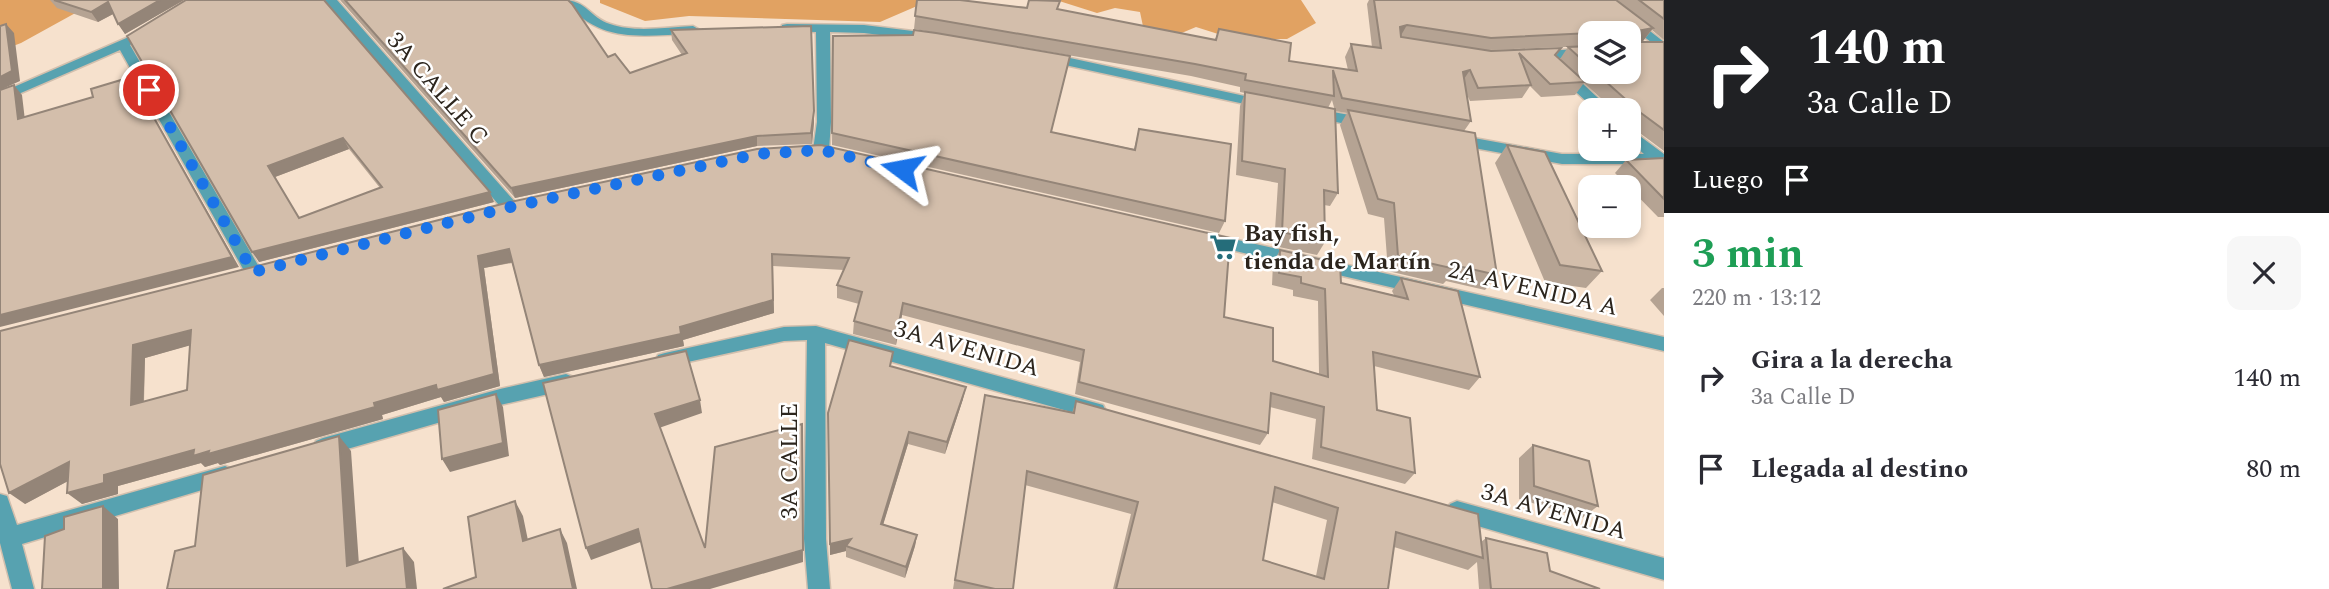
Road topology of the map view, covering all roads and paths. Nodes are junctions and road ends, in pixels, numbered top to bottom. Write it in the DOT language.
graph roads {
  1 [pos="330,0"];
  2 [pos="569,0"];
  3 [pos="1602,0"];
  4 [pos="823,28"];
  5 [pos="713,29"];
  6 [pos="768,29"];
  7 [pos="145,32"];
  8 [pos="948,40"];
  9 [pos="123,44"];
  10 [pos="1663,46"];
  11 [pos="1641,48"];
  12 [pos="1578,53"];
  13 [pos="1030,54"];
  14 [pos="1520,57"];
  15 [pos="1555,66"];
  16 [pos="0,98"];
  17 [pos="1591,98"];
  18 [pos="1276,106"];
  19 [pos="1303,111"];
  20 [pos="1383,126"];
  21 [pos="1437,136"];
  22 [pos="1641,143"];
  23 [pos="821,151"];
  24 [pos="1661,159"];
  25 [pos="529,204"];
  26 [pos="1188,234"];
  27 [pos="254,272"];
  28 [pos="816,333"];
  29 [pos="1664,344"];
  30 [pos="649,364"];
  31 [pos="581,379"];
  32 [pos="1112,415"];
  33 [pos="301,453"];
  34 [pos="248,468"];
  35 [pos="0,503"];
  36 [pos="1435,505"];
  37 [pos="10,537"];
  38 [pos="1664,569"];
  39 [pos="23,589"];
  40 [pos="819,589"];
  1 -- 25 [label="street, 3A CALLE C"];
  2 -- 5 [label="street"];
  3 -- 10 [label="street"];
  4 -- 6 [label="street"];
  4 -- 8 [label="street"];
  4 -- 23 [label="street"];
  7 -- 9 [label="street"];
  9 -- 16 [label="street"];
  9 -- 27 [label="street"];
  10 -- 11 [label="street"];
  12 -- 14 [label="street"];
  13 -- 18 [label="street"];
  15 -- 17 [label="street"];
  19 -- 20 [label="street"];
  21 -- 24 [label="street"];
  22 -- 24 [label="street"];
  26 -- 29 [label="street, 2A AVENIDA A"];
  28 -- 30 [label="street, 3A AVENIDA"];
  28 -- 32 [label="street, 3A AVENIDA"];
  28 -- 40 [label="street, 3A CALLE"];
  31 -- 33 [label="street"];
  34 -- 37 [label="street"];
  35 -- 37 [label="street"];
  36 -- 38 [label="street, 3A AVENIDA"];
  37 -- 39 [label="street"];
}
